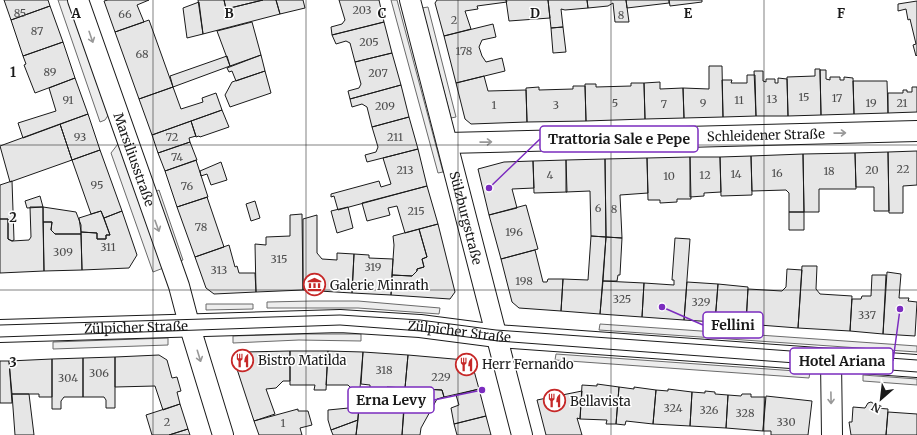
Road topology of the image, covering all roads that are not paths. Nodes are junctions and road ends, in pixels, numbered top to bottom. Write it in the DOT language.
graph roads {
  1 [pos="78,0"];
  2 [pos="410,0"];
  3 [pos="917,131"];
  4 [pos="447,143"];
  5 [pos="188,321"];
  6 [pos="0,331"];
  7 [pos="497,336"];
  8 [pos="830,361"];
  9 [pos="917,366"];
  10 [pos="223,435"];
  11 [pos="522,435"];
  12 [pos="832,435"];
  1 -- 5 [label="street, Marsiliusstraße, one-way"];
  2 -- 4 [label="street, Sülzburgstraße"];
  4 -- 3 [label="street, Schleidener Straße, one-way"];
  4 -- 7 [label="street, Sülzburgstraße"];
  5 -- 6 [label="street, Zülpicher Straße"];
  5 -- 7 [label="street, Zülpicher Straße"];
  5 -- 10 [label="street, Marsiliusstraße, one-way"];
  7 -- 8 [label="street, Zülpicher Straße"];
  7 -- 11 [label="street, Sülzburgstraße"];
  8 -- 9 [label="street, Zülpicher Straße"];
  8 -- 12 [label="street, one-way"];
}
